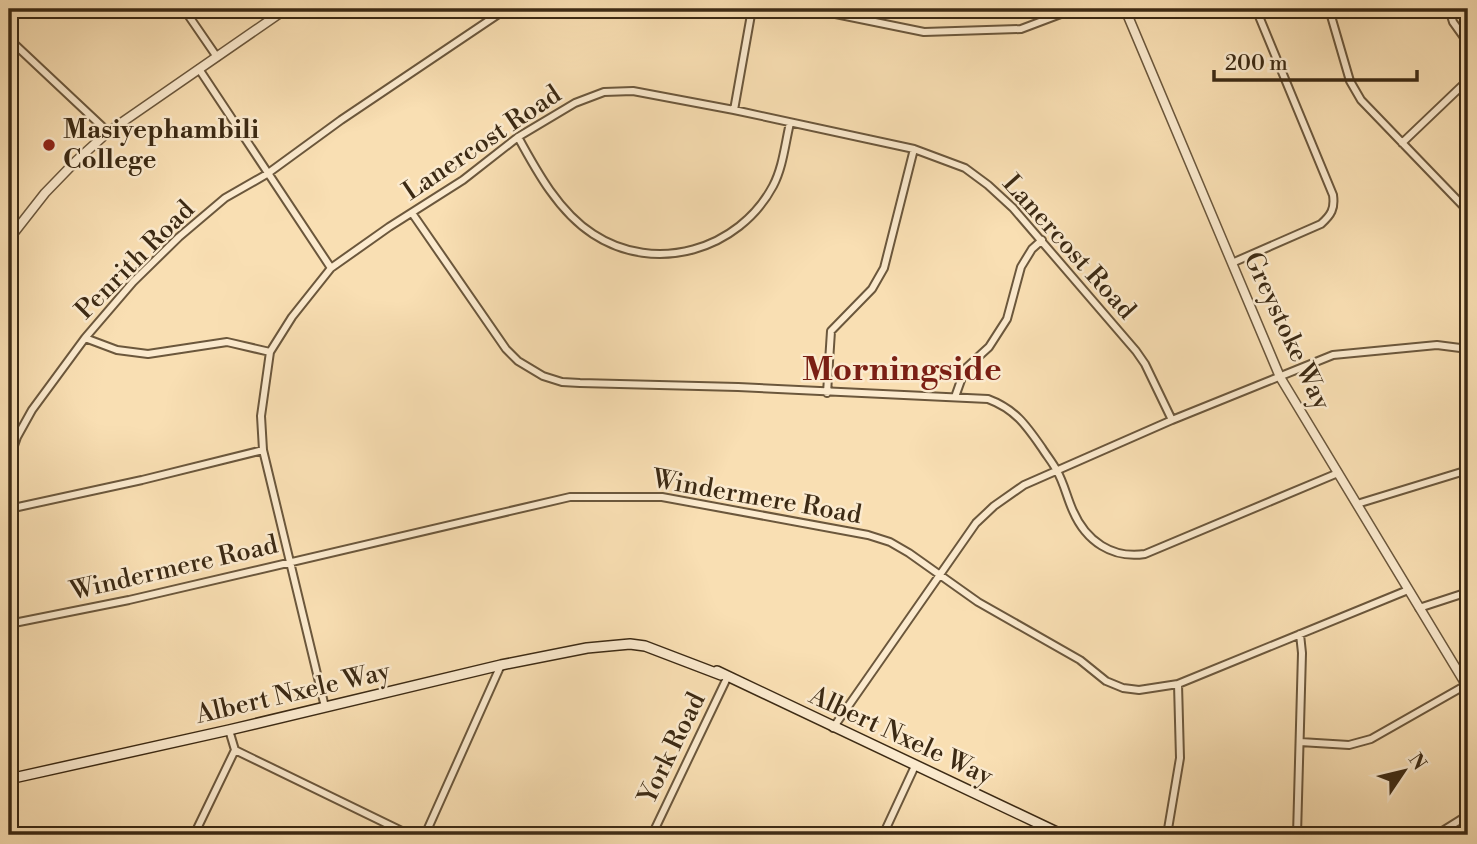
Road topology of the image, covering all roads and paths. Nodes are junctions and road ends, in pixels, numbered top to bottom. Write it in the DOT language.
graph roads {
  1 [pos="184,9"];
  2 [pos="286,9"];
  3 [pos="506,9"];
  4 [pos="752,9"];
  5 [pos="811,9"];
  6 [pos="1074,9"];
  7 [pos="1125,9"];
  8 [pos="1256,9"];
  9 [pos="1329,9"];
  10 [pos="1449,9"];
  11 [pos="9,39"];
  12 [pos="1468,43"];
  13 [pos="217,57"];
  14 [pos="199,69"];
  15 [pos="1468,80"];
  16 [pos="734,110"];
  17 [pos="789,123"];
  18 [pos="108,132"];
  19 [pos="518,137"];
  20 [pos="1402,143"];
  21 [pos="914,149"];
  22 [pos="267,174"];
  23 [pos="1468,211"];
  24 [pos="412,213"];
  25 [pos="9,239"];
  26 [pos="1042,240"];
  27 [pos="1232,263"];
  28 [pos="331,268"];
  29 [pos="85,338"];
  30 [pos="1468,349"];
  31 [pos="270,352"];
  32 [pos="1280,377"];
  33 [pos="827,393"];
  34 [pos="956,397"];
  35 [pos="1172,420"];
  36 [pos="263,450"];
  37 [pos="9,460"];
  38 [pos="1057,470"];
  39 [pos="1468,470"];
  40 [pos="1338,473"];
  41 [pos="1357,504"];
  42 [pos="9,509"];
  43 [pos="290,561"];
  44 [pos="939,575"];
  45 [pos="1408,590"];
  46 [pos="1468,592"];
  47 [pos="1419,608"];
  48 [pos="9,624"];
  49 [pos="1300,634"];
  50 [pos="501,665"];
  51 [pos="724,677"];
  52 [pos="1178,684"];
  53 [pos="1467,687"];
  54 [pos="325,707"];
  55 [pos="833,727"];
  56 [pos="229,730"];
  57 [pos="1300,742"];
  58 [pos="235,750"];
  59 [pos="915,766"];
  60 [pos="9,779"];
  61 [pos="1468,816"];
  62 [pos="194,835"];
  63 [pos="410,835"];
  64 [pos="425,835"];
  65 [pos="652,835"];
  66 [pos="883,835"];
  67 [pos="1063,835"];
  68 [pos="1167,835"];
  69 [pos="1297,835"];
  70 [pos="1436,835"];
  1 -- 13 [label="street"];
  2 -- 13 [label="street"];
  3 -- 22 [label="street, Penrith Road"];
  4 -- 16 [label="street"];
  5 -- 6 [label="street"];
  7 -- 27 [label="street, Greystoke Way"];
  8 -- 27 [label="street"];
  9 -- 20 [label="street"];
  10 -- 12 [label="street"];
  11 -- 18 [label="street"];
  13 -- 14 [label="street"];
  14 -- 18 [label="street"];
  14 -- 22 [label="street"];
  15 -- 20 [label="street"];
  16 -- 17 [label="street, Lanercost Road"];
  16 -- 19 [label="street, Lanercost Road"];
  17 -- 19 [label="street"];
  17 -- 21 [label="street, Lanercost Road"];
  18 -- 25 [label="street"];
  19 -- 24 [label="street, Lanercost Road"];
  20 -- 23 [label="street"];
  21 -- 26 [label="street, Lanercost Road"];
  21 -- 33 [label="street"];
  22 -- 28 [label="street"];
  22 -- 29 [label="street, Penrith Road"];
  24 -- 28 [label="street, Lanercost Road"];
  24 -- 33 [label="street"];
  26 -- 34 [label="street"];
  26 -- 35 [label="street, Lanercost Road"];
  27 -- 32 [label="street, Greystoke Way"];
  28 -- 31 [label="street, Lanercost Road"];
  29 -- 31 [label="street"];
  29 -- 37 [label="street, Penrith Road"];
  30 -- 32 [label="street"];
  31 -- 36 [label="street, Lanercost Road"];
  32 -- 35 [label="street"];
  32 -- 40 [label="street, Greystoke Way"];
  33 -- 34 [label="street"];
  34 -- 38 [label="street"];
  35 -- 38 [label="street"];
  36 -- 42 [label="street"];
  36 -- 43 [label="street, Lanercost Road"];
  38 -- 40 [label="street"];
  38 -- 44 [label="street"];
  39 -- 41 [label="street"];
  40 -- 41 [label="street, Greystoke Way"];
  41 -- 45 [label="street, Greystoke Way"];
  43 -- 44 [label="street, Windermere Road"];
  43 -- 48 [label="street, Windermere Road"];
  43 -- 54 [label="street, Lanercost Road"];
  44 -- 52 [label="street, Windermere Road"];
  44 -- 55 [label="street"];
  45 -- 47 [label="street, Greystoke Way"];
  45 -- 49 [label="street, Windermere Road"];
  46 -- 47 [label="street"];
  47 -- 53 [label="street, Greystoke Way"];
  49 -- 52 [label="street, Windermere Road"];
  49 -- 57 [label="street"];
  50 -- 51 [label="main road, Albert Nxele Way"];
  50 -- 54 [label="main road, Albert Nxele Way"];
  50 -- 64 [label="street"];
  51 -- 55 [label="main road, Albert Nxele Way"];
  51 -- 65 [label="street, York Road"];
  52 -- 68 [label="street"];
  53 -- 57 [label="street"];
  54 -- 56 [label="main road, Albert Nxele Way"];
  55 -- 59 [label="main road, Albert Nxele Way"];
  56 -- 58 [label="street"];
  56 -- 60 [label="main road, Albert Nxele Way"];
  57 -- 69 [label="street"];
  58 -- 62 [label="street"];
  58 -- 63 [label="street"];
  59 -- 66 [label="street"];
  59 -- 67 [label="main road, Albert Nxele Way"];
  61 -- 70 [label="street"];
}
